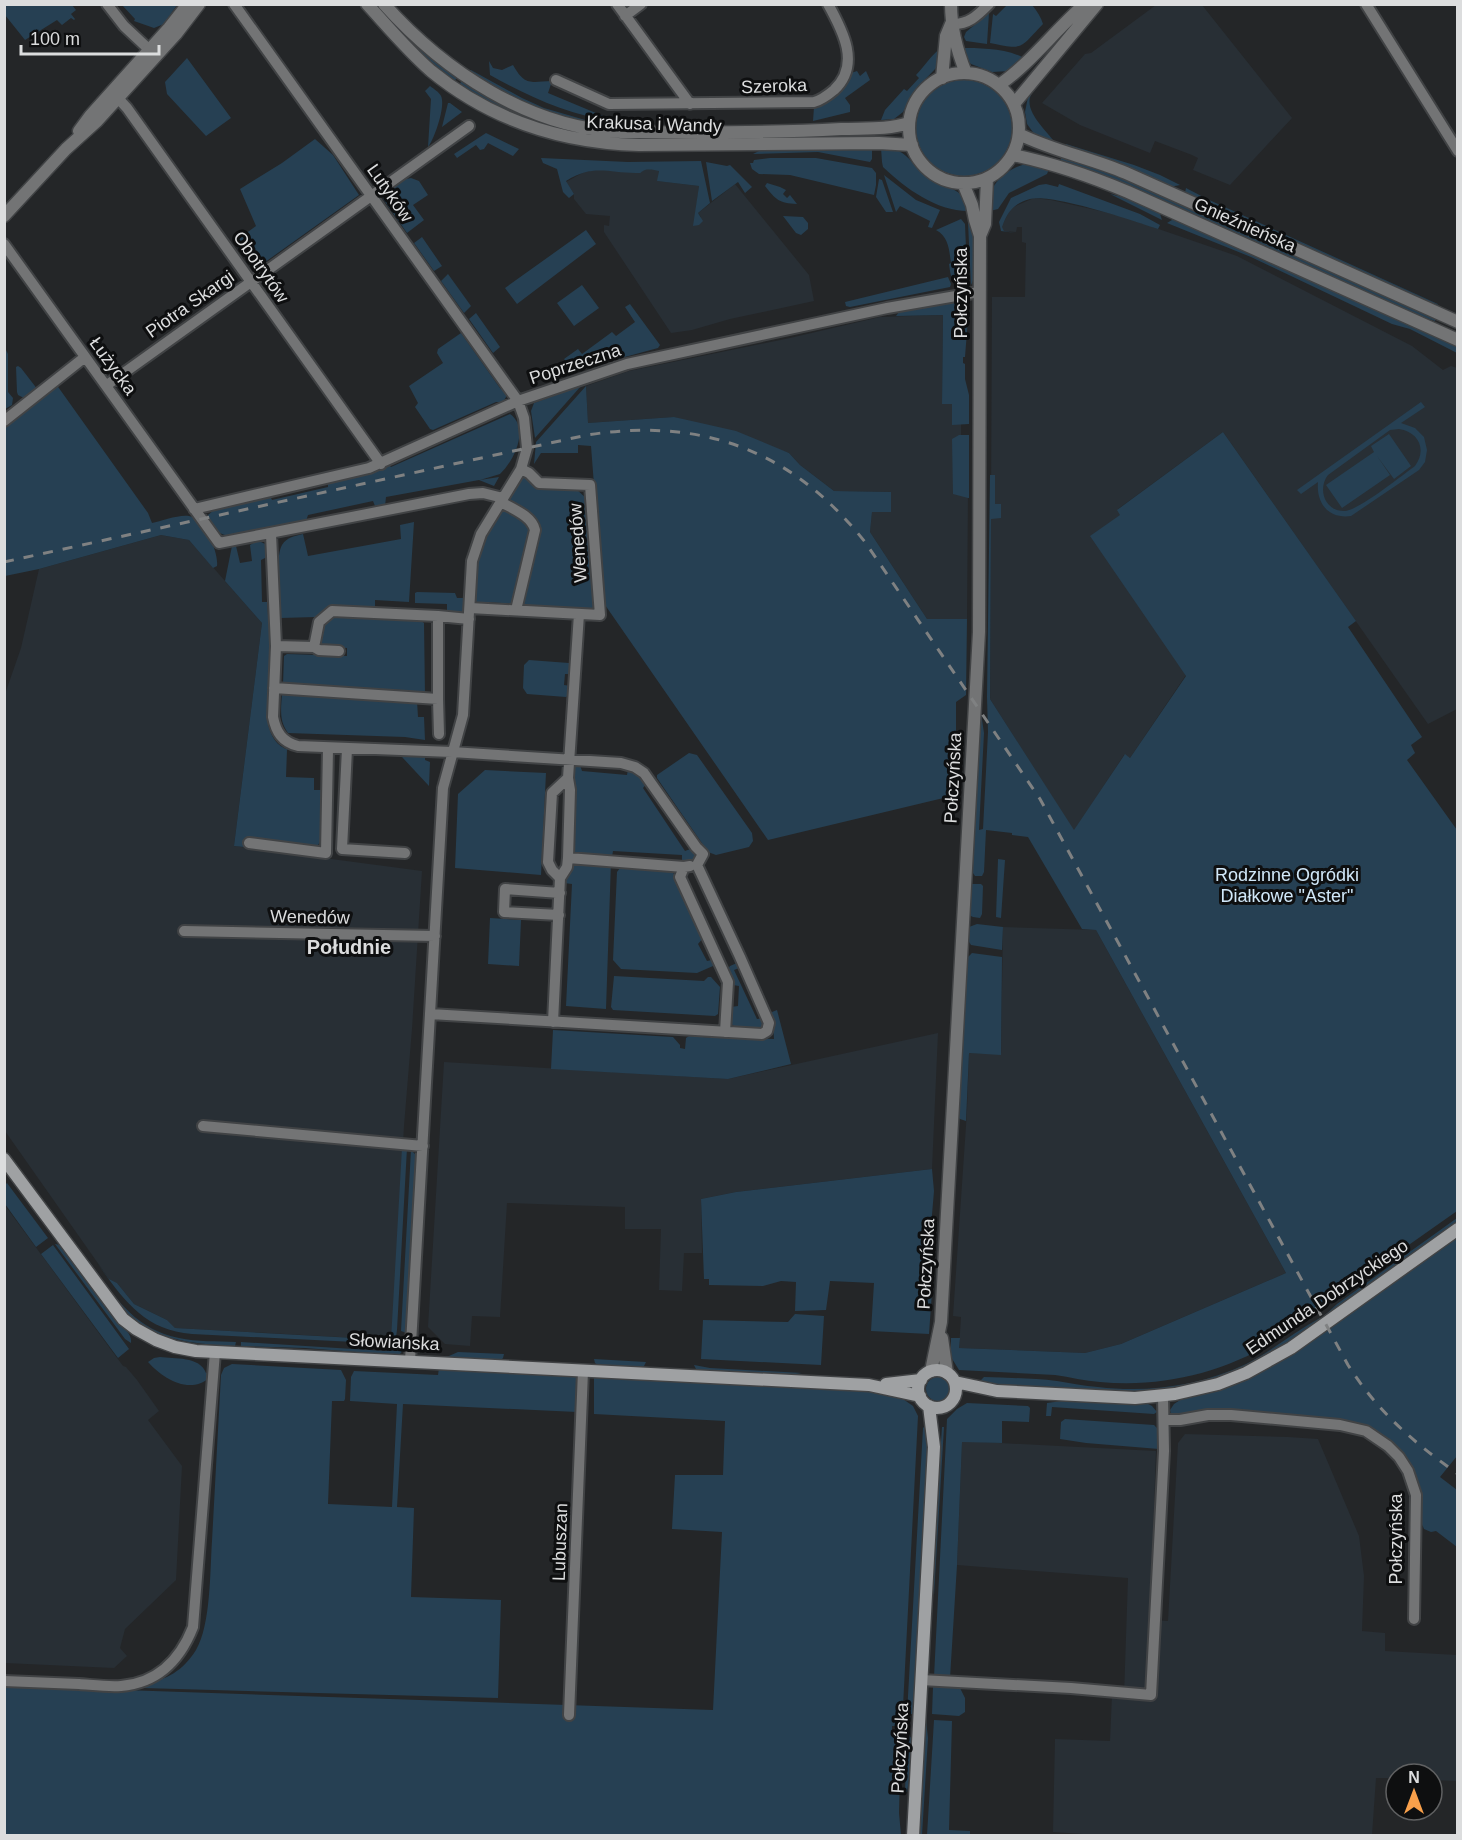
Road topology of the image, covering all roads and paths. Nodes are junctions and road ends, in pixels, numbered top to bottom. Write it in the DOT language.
graph roads {
  1 [pos="107,4"];
  2 [pos="188,4"];
  3 [pos="199,4"];
  4 [pos="234,4"];
  5 [pos="368,4"];
  6 [pos="384,4"];
  7 [pos="617,4"];
  8 [pos="641,4"];
  9 [pos="828,4"];
  10 [pos="951,4"];
  11 [pos="989,4"];
  12 [pos="1085,4"];
  13 [pos="1097,4"];
  14 [pos="1366,4"];
  15 [pos="625,16"];
  16 [pos="951,24"];
  17 [pos="152,53"];
  18 [pos="966,73"];
  19 [pos="942,78"];
  20 [pos="556,80"];
  21 [pos="999,85"];
  22 [pos="115,94"];
  23 [pos="690,104"];
  24 [pos="1014,104"];
  25 [pos="909,123"];
  26 [pos="469,126"];
  27 [pos="1019,134"];
  28 [pos="912,145"];
  29 [pos="1458,151"];
  30 [pos="1012,155"];
  31 [pos="987,179"];
  32 [pos="963,183"];
  33 [pos="371,195"];
  34 [pos="4,216"];
  35 [pos="980,236"];
  36 [pos="4,244"];
  37 [pos="251,281"];
  38 [pos="979,292"];
  39 [pos="1458,322"];
  40 [pos="1458,340"];
  41 [pos="85,357"];
  42 [pos="107,385"];
  43 [pos="518,401"];
  44 [pos="4,421"];
  45 [pos="381,464"];
  46 [pos="521,469"];
  47 [pos="502,500"];
  48 [pos="194,509"];
  49 [pos="271,534"];
  50 [pos="516,610"];
  51 [pos="469,613"];
  52 [pos="579,614"];
  53 [pos="438,616"];
  54 [pos="276,646"];
  55 [pos="314,647"];
  56 [pos="339,651"];
  57 [pos="274,688"];
  58 [pos="438,699"];
  59 [pos="439,734"];
  60 [pos="328,749"];
  61 [pos="347,749"];
  62 [pos="452,752"];
  63 [pos="570,759"];
  64 [pos="568,778"];
  65 [pos="249,843"];
  66 [pos="405,853"];
  67 [pos="568,858"];
  68 [pos="697,865"];
  69 [pos="684,867"];
  70 [pos="560,878"];
  71 [pos="560,893"];
  72 [pos="559,915"];
  73 [pos="184,931"];
  74 [pos="435,936"];
  75 [pos="740,957"];
  76 [pos="721,967"];
  77 [pos="430,1014"];
  78 [pos="553,1022"];
  79 [pos="725,1032"];
  80 [pos="202,1126"];
  81 [pos="423,1146"];
  82 [pos="4,1159"];
  83 [pos="1458,1229"];
  84 [pos="941,1322"];
  85 [pos="215,1352"];
  86 [pos="410,1361"];
  87 [pos="583,1371"];
  88 [pos="931,1371"];
  89 [pos="951,1378"];
  90 [pos="921,1380"];
  91 [pos="869,1385"];
  92 [pos="997,1391"];
  93 [pos="920,1396"];
  94 [pos="1163,1396"];
  95 [pos="950,1402"];
  96 [pos="928,1406"];
  97 [pos="1164,1420"];
  98 [pos="934,1447"];
  99 [pos="1414,1619"];
  100 [pos="921,1680"];
  101 [pos="4,1681"];
  102 [pos="570,1715"];
  103 [pos="913,1836"];
  1 -- 17 [label="street"];
  2 -- 17 [label="street"];
  3 -- 17 [label="street"];
  4 -- 33 [label="street, Lutyków"];
  5 -- 28 [label="street, Krakusa i Wandy"];
  6 -- 25 [label="street, Krakusa i Wandy"];
  7 -- 15 [label="street"];
  8 -- 15 [label="street"];
  9 -- 23 [label="street, Szeroka"];
  10 -- 16 [label="street"];
  11 -- 16 [label="street"];
  12 -- 21 [label="street"];
  13 -- 24 [label="street"];
  14 -- 29 [label="street"];
  15 -- 23 [label="street"];
  16 -- 18 [label="street"];
  16 -- 19 [label="street"];
  17 -- 22 [label="street"];
  18 -- 19 [label="street"];
  18 -- 21 [label="street"];
  19 -- 25 [label="street"];
  20 -- 23 [label="street, Szeroka"];
  21 -- 24 [label="street"];
  22 -- 34 [label="street"];
  22 -- 37 [label="street, Obotrytów"];
  24 -- 27 [label="street"];
  25 -- 28 [label="street"];
  26 -- 33 [label="street, Piotra Skargi"];
  27 -- 30 [label="street"];
  27 -- 39 [label="street, Gnieźnieńska"];
  28 -- 32 [label="street"];
  30 -- 31 [label="street"];
  30 -- 40 [label="street, Gnieźnieńska"];
  31 -- 32 [label="street"];
  31 -- 35 [label="street, Połczyńska"];
  32 -- 35 [label="street, Połczyńska"];
  33 -- 37 [label="street, Piotra Skargi"];
  33 -- 43 [label="street, Lutyków"];
  35 -- 38 [label="street, Połczyńska"];
  36 -- 41 [label="street, Łużycka"];
  37 -- 42 [label="street, Piotra Skargi"];
  37 -- 45 [label="street, Obotrytów"];
  38 -- 43 [label="street, Poprzeczna"];
  38 -- 84 [label="street, Połczyńska"];
  41 -- 42 [label="street, Łużycka"];
  41 -- 44 [label="street"];
  42 -- 48 [label="street, Łużycka"];
  43 -- 45 [label="street, Poprzeczna"];
  43 -- 46 [label="street"];
  45 -- 48 [label="street, Poprzeczna"];
  46 -- 47 [label="street"];
  46 -- 52 [label="street, Wenedów"];
  47 -- 49 [label="street"];
  47 -- 50 [label="street"];
  47 -- 51 [label="street"];
  48 -- 49 [label="street, Łużycka"];
  49 -- 54 [label="street"];
  50 -- 51 [label="street, Wenedów"];
  50 -- 52 [label="street, Wenedów"];
  51 -- 53 [label="street, Wenedów"];
  51 -- 62 [label="street"];
  52 -- 63 [label="street"];
  53 -- 55 [label="street, Wenedów"];
  53 -- 58 [label="street"];
  54 -- 55 [label="street"];
  54 -- 57 [label="street"];
  55 -- 56 [label="street"];
  57 -- 58 [label="street"];
  57 -- 60 [label="street"];
  58 -- 59 [label="street"];
  60 -- 61 [label="street"];
  60 -- 65 [label="street"];
  61 -- 62 [label="street"];
  61 -- 66 [label="street"];
  62 -- 63 [label="street"];
  62 -- 74 [label="street"];
  63 -- 64 [label="street"];
  63 -- 68 [label="street"];
  64 -- 67 [label="street"];
  64 -- 70 [label="street"];
  67 -- 69 [label="street"];
  67 -- 70 [label="street"];
  68 -- 69 [label="street"];
  68 -- 75 [label="street"];
  69 -- 76 [label="street"];
  70 -- 71 [label="street"];
  71 -- 72 [label="street"];
  71 -- 72 [label="street"];
  72 -- 78 [label="street"];
  73 -- 74 [label="street, Wenedów"];
  74 -- 77 [label="street"];
  75 -- 76 [label="street"];
  75 -- 79 [label="street"];
  76 -- 79 [label="street"];
  77 -- 78 [label="street"];
  77 -- 81 [label="street"];
  78 -- 79 [label="street"];
  80 -- 81 [label="street"];
  81 -- 86 [label="street"];
  82 -- 85 [label="main road, Słowiańska"];
  83 -- 94 [label="main road, Edmunda Dobrzyckiego"];
  84 -- 88 [label="street, Połczyńska"];
  84 -- 89 [label="street, Połczyńska"];
  85 -- 86 [label="main road, Słowiańska"];
  85 -- 101 [label="street"];
  86 -- 87 [label="main road, Słowiańska"];
  87 -- 91 [label="main road, Słowiańska"];
  87 -- 102 [label="street, Lubuszan"];
  88 -- 89 [label="main road"];
  88 -- 90 [label="main road"];
  89 -- 92 [label="main road, Edmunda Dobrzyckiego"];
  89 -- 95 [label="main road"];
  90 -- 91 [label="main road, Słowiańska"];
  90 -- 93 [label="main road"];
  91 -- 93 [label="main road, Słowiańska"];
  92 -- 94 [label="main road, Edmunda Dobrzyckiego"];
  92 -- 95 [label="main road, Edmunda Dobrzyckiego"];
  93 -- 96 [label="main road"];
  94 -- 97 [label="street"];
  95 -- 96 [label="main road"];
  95 -- 98 [label="main road, Połczyńska"];
  96 -- 98 [label="main road, Połczyńska"];
  97 -- 99 [label="street, Połczyńska"];
  97 -- 100 [label="street"];
  98 -- 100 [label="main road, Połczyńska"];
  100 -- 103 [label="main road, Połczyńska"];
}
